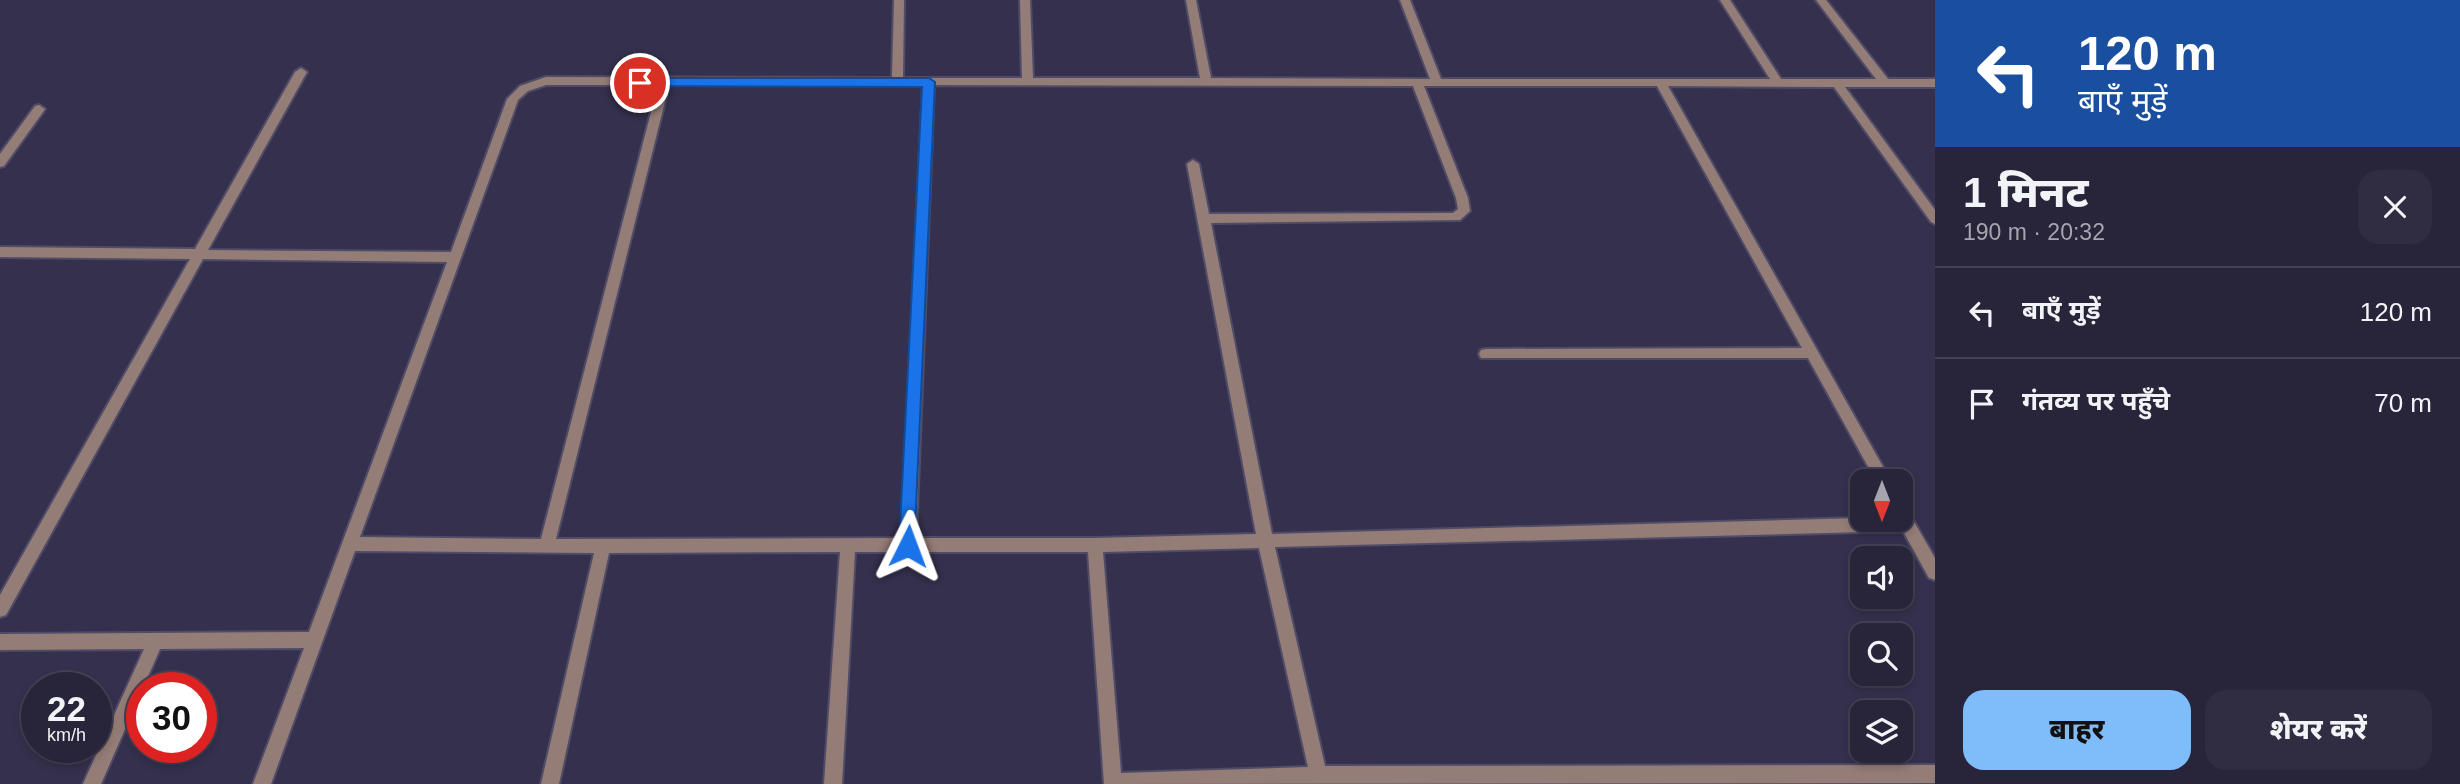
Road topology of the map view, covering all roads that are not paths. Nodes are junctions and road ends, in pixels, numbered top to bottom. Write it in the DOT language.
graph roads {
  1 [pos="900,0"];
  2 [pos="1025,0"];
  3 [pos="1191,0"];
  4 [pos="1405,0"];
  5 [pos="1725,0"];
  6 [pos="1821,0"];
  7 [pos="301,72"];
  8 [pos="929,82"];
  9 [pos="1028,82"];
  10 [pos="664,83"];
  11 [pos="897,83"];
  12 [pos="1206,83"];
  13 [pos="1417,83"];
  14 [pos="1437,83"];
  15 [pos="1661,83"];
  16 [pos="1778,83"];
  17 [pos="1837,83"];
  18 [pos="1885,83"];
  19 [pos="1935,83"];
  20 [pos="39,109"];
  21 [pos="0,163"];
  22 [pos="1193,164"];
  23 [pos="1203,219"];
  24 [pos="1935,219"];
  25 [pos="0,252"];
  26 [pos="198,254"];
  27 [pos="454,257"];
  28 [pos="1812,353"];
  29 [pos="1486,354"];
  30 [pos="1877,469"];
  31 [pos="1850,519"];
  32 [pos="1912,532"];
  33 [pos="1265,538"];
  34 [pos="351,544"];
  35 [pos="547,545"];
  36 [pos="603,545"];
  37 [pos="848,545"];
  38 [pos="1095,545"];
  39 [pos="908,546"];
  40 [pos="1935,573"];
  41 [pos="0,610"];
  42 [pos="316,640"];
  43 [pos="0,642"];
  44 [pos="155,642"];
  45 [pos="1935,774"];
  46 [pos="1320,780"];
  47 [pos="1113,783"];
  48 [pos="92,784"];
  49 [pos="262,784"];
  50 [pos="550,784"];
  51 [pos="833,784"];
  1 -- 11 [label="street"];
  2 -- 9 [label="street"];
  3 -- 12 [label="street"];
  4 -- 14 [label="street"];
  5 -- 16 [label="street"];
  6 -- 18 [label="street"];
  7 -- 26 [label="street"];
  8 -- 9 [label="street"];
  8 -- 11 [label="street"];
  8 -- 39 [label="street"];
  9 -- 12 [label="street"];
  10 -- 11 [label="street"];
  10 -- 27 [label="street"];
  10 -- 35 [label="street"];
  12 -- 13 [label="street"];
  13 -- 14 [label="street"];
  13 -- 23 [label="street"];
  14 -- 15 [label="street"];
  15 -- 16 [label="street"];
  15 -- 28 [label="street"];
  16 -- 17 [label="street"];
  17 -- 18 [label="street"];
  17 -- 24 [label="street"];
  18 -- 19 [label="street"];
  20 -- 21 [label="street"];
  22 -- 23 [label="street"];
  23 -- 33 [label="street"];
  25 -- 26 [label="street"];
  26 -- 27 [label="street"];
  26 -- 41 [label="street"];
  27 -- 34 [label="street"];
  28 -- 29 [label="street"];
  28 -- 30 [label="street"];
  31 -- 33 [label="street"];
  32 -- 40 [label="street"];
  33 -- 38 [label="street"];
  33 -- 46 [label="street"];
  34 -- 35 [label="street"];
  34 -- 42 [label="street"];
  35 -- 36 [label="street"];
  36 -- 37 [label="street"];
  36 -- 50 [label="street"];
  37 -- 39 [label="street"];
  37 -- 51 [label="street"];
  38 -- 39 [label="street"];
  38 -- 47 [label="street"];
  42 -- 44 [label="street"];
  42 -- 49 [label="street"];
  43 -- 44 [label="street"];
  44 -- 48 [label="street"];
  45 -- 46 [label="street"];
  46 -- 47 [label="street"];
}
